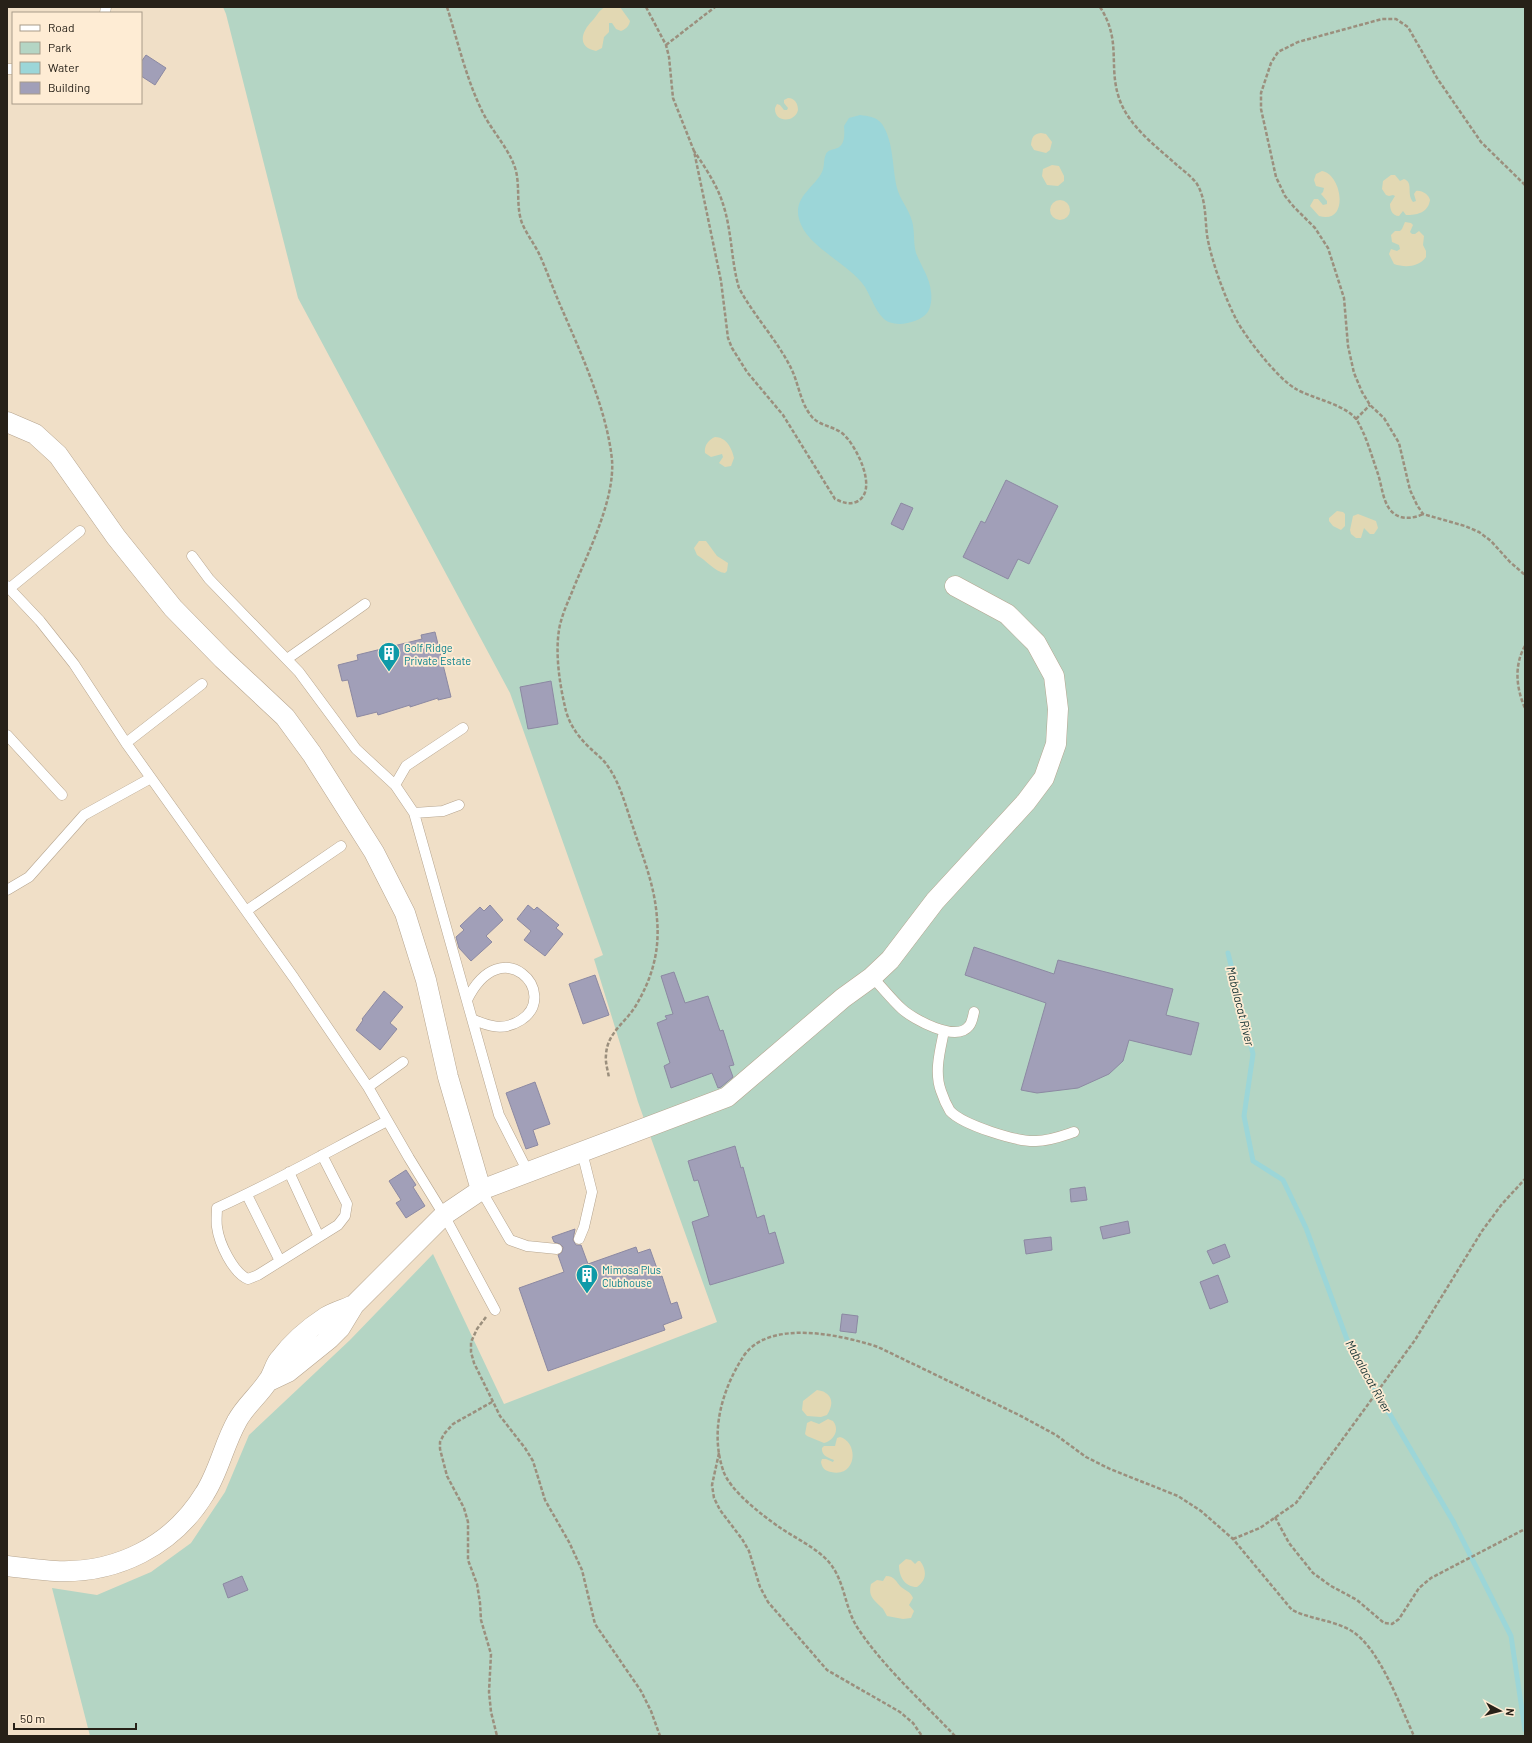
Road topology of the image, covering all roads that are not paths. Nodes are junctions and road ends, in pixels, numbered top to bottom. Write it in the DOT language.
graph roads {
  1 [pos="7,422"];
  2 [pos="80,532"];
  3 [pos="192,556"];
  4 [pos="956,586"];
  5 [pos="8,587"];
  6 [pos="365,604"];
  7 [pos="287,659"];
  8 [pos="202,684"];
  9 [pos="463,728"];
  10 [pos="7,735"];
  11 [pos="126,743"];
  12 [pos="151,778"];
  13 [pos="394,785"];
  14 [pos="62,795"];
  15 [pos="459,805"];
  16 [pos="414,813"];
  17 [pos="341,846"];
  18 [pos="7,890"];
  19 [pos="246,911"];
  20 [pos="872,977"];
  21 [pos="467,1000"];
  22 [pos="974,1012"];
  23 [pos="472,1019"];
  24 [pos="944,1031"];
  25 [pos="403,1062"];
  26 [pos="368,1087"];
  27 [pos="387,1121"];
  28 [pos="1074,1132"];
  29 [pos="582,1152"];
  30 [pos="322,1155"];
  31 [pos="289,1172"];
  32 [pos="528,1172"];
  33 [pos="481,1190"];
  34 [pos="247,1194"];
  35 [pos="444,1215"];
  36 [pos="319,1237"];
  37 [pos="579,1239"];
  38 [pos="556,1250"];
  39 [pos="280,1261"];
  40 [pos="495,1310"];
  41 [pos="7,1566"];
  1 -- 33 [label="street"];
  2 -- 5 [label="lane"];
  3 -- 7 [label="lane"];
  4 -- 20 [label="street"];
  5 -- 11 [label="lane"];
  6 -- 7 [label="lane"];
  7 -- 13 [label="lane"];
  8 -- 11 [label="lane"];
  9 -- 13 [label="lane"];
  10 -- 14 [label="lane"];
  11 -- 12 [label="lane"];
  12 -- 18 [label="lane"];
  12 -- 19 [label="lane"];
  13 -- 16 [label="lane"];
  15 -- 16 [label="lane"];
  16 -- 21 [label="lane"];
  17 -- 19 [label="lane"];
  19 -- 26 [label="lane"];
  20 -- 24 [label="lane"];
  20 -- 29 [label="street"];
  21 -- 23 [label="lane"];
  21 -- 23 [label="lane"];
  22 -- 24 [label="lane"];
  23 -- 32 [label="lane"];
  24 -- 28 [label="lane"];
  25 -- 26 [label="lane"];
  26 -- 27 [label="lane"];
  27 -- 30 [label="lane"];
  27 -- 35 [label="lane"];
  29 -- 32 [label="street"];
  29 -- 37 [label="lane"];
  30 -- 31 [label="lane"];
  30 -- 36 [label="lane"];
  31 -- 34 [label="lane"];
  31 -- 36 [label="lane"];
  32 -- 33 [label="street"];
  33 -- 35 [label="street"];
  33 -- 38 [label="lane"];
  34 -- 39 [label="lane"];
  34 -- 39 [label="lane"];
  35 -- 40 [label="lane"];
  35 -- 41 [label="street"];
  36 -- 39 [label="lane"];
}
